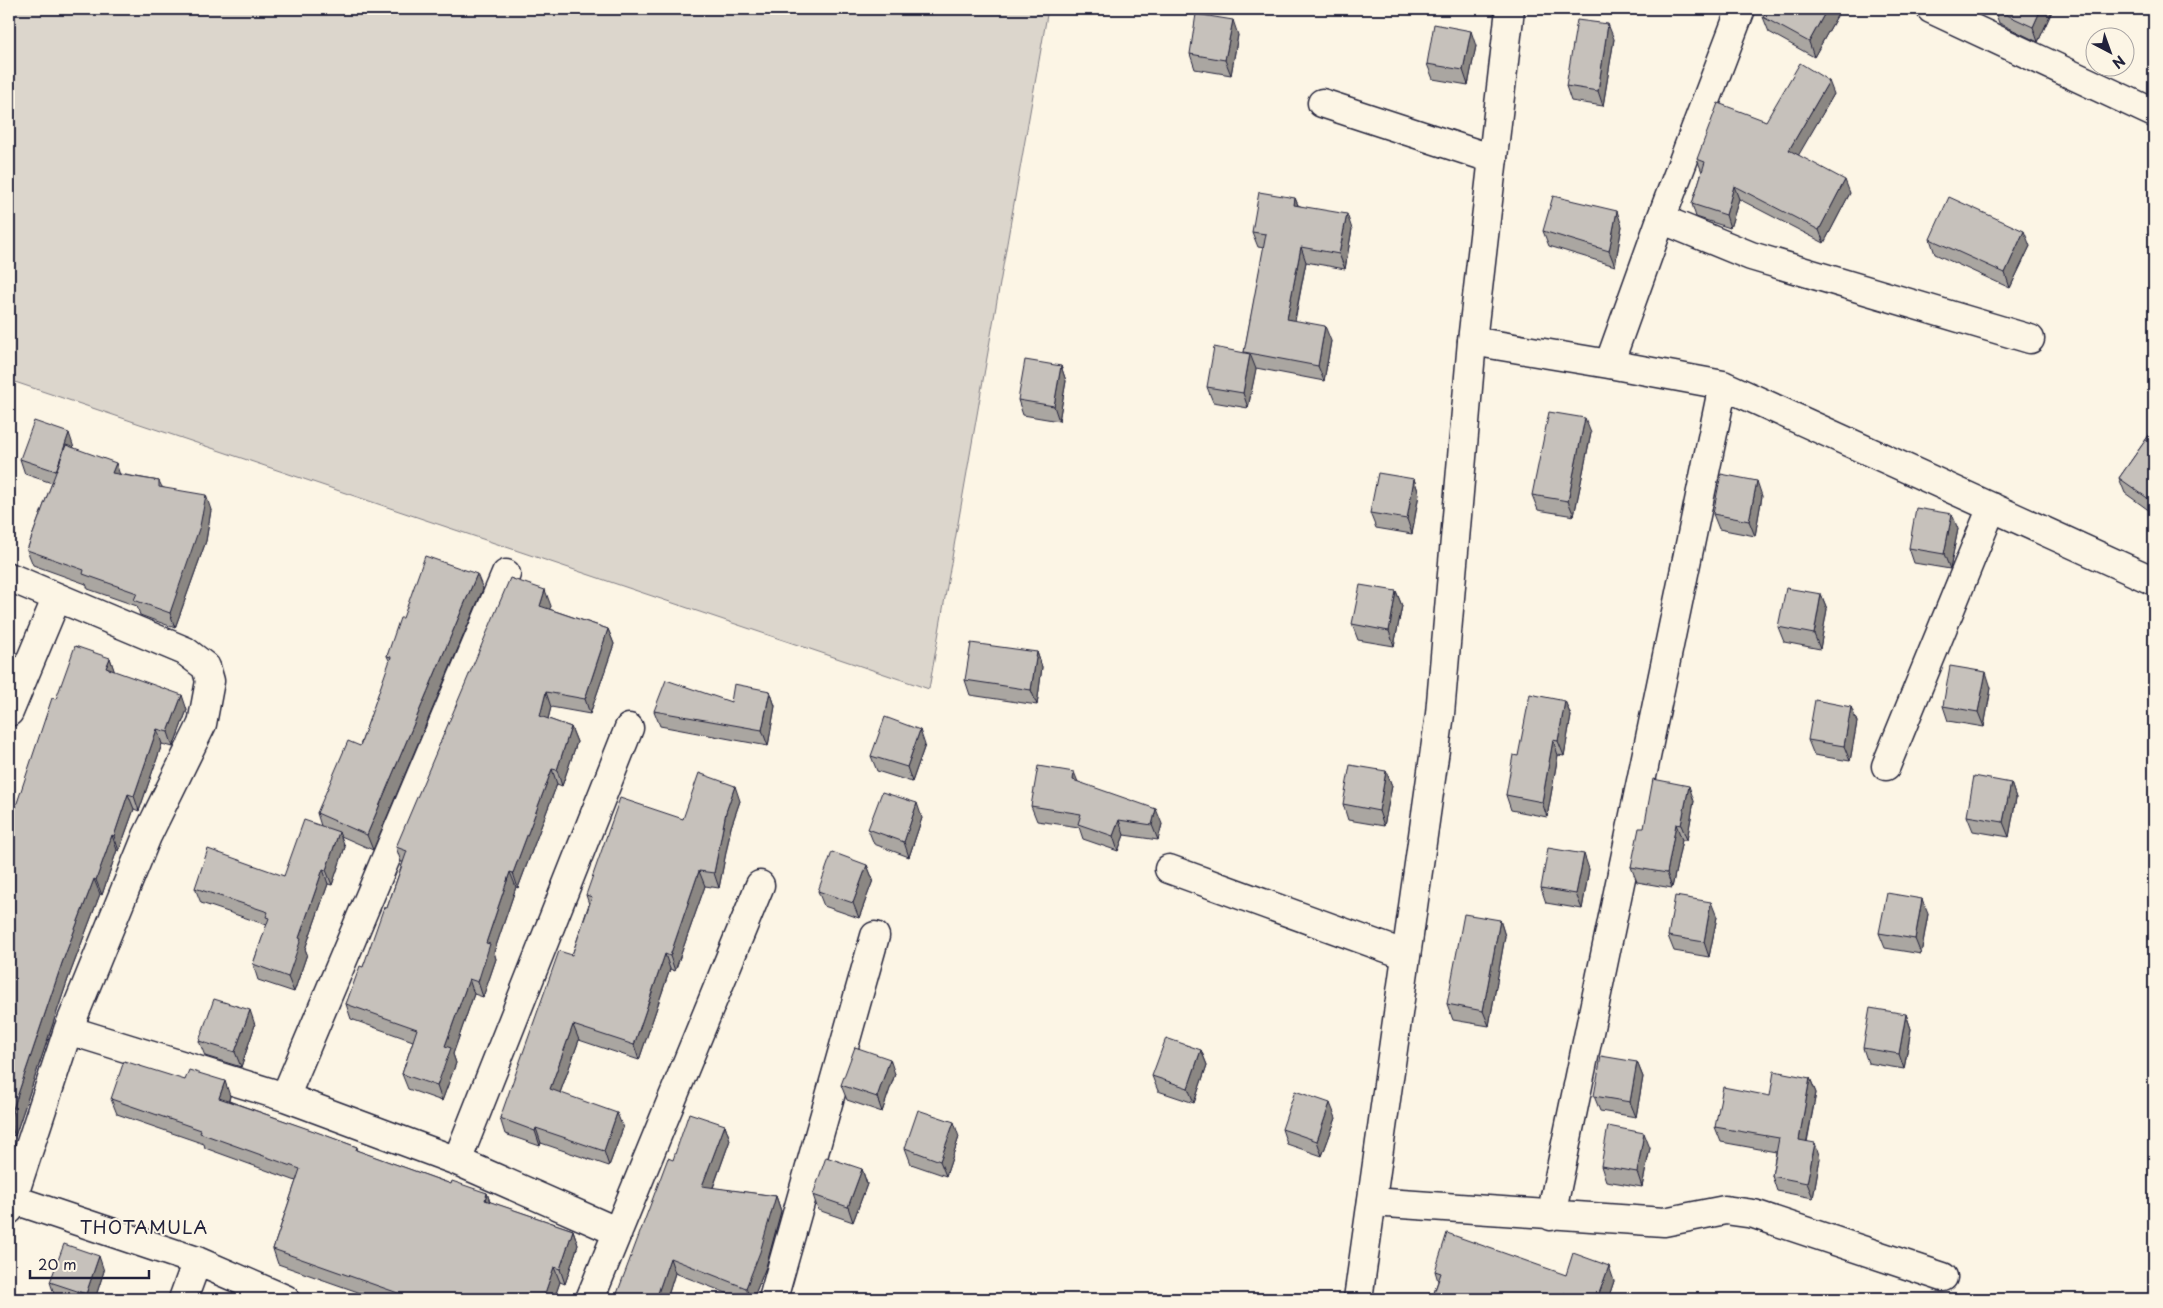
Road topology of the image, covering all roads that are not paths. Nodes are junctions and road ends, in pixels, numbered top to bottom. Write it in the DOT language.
graph roads {
  1 [pos="1510,9"];
  2 [pos="1741,9"];
  3 [pos="1931,9"];
  4 [pos="1322,102"];
  5 [pos="2154,113"];
  6 [pos="1493,159"];
  7 [pos="1661,219"];
  8 [pos="2030,339"];
  9 [pos="1472,341"];
  10 [pos="1609,364"];
  11 [pos="1723,385"];
  12 [pos="1992,507"];
  13 [pos="506,574"];
  14 [pos="9,577"];
  15 [pos="2154,580"];
  16 [pos="57,597"];
  17 [pos="9,712"];
  18 [pos="629,728"];
  19 [pos="1886,766"];
  20 [pos="1169,869"];
  21 [pos="760,884"];
  22 [pos="875,936"];
  23 [pos="1406,955"];
  24 [pos="68,1030"];
  25 [pos="285,1096"];
  26 [pos="457,1161"];
  27 [pos="1372,1202"];
  28 [pos="10,1203"];
  29 [pos="1551,1216"];
  30 [pos="618,1232"];
  31 [pos="197,1262"];
  32 [pos="1942,1277"];
  33 [pos="183,1299"];
  34 [pos="285,1299"];
  35 [pos="590,1299"];
  36 [pos="773,1299"];
  37 [pos="1358,1299"];
  1 -- 6 [label="street"];
  2 -- 7 [label="street"];
  3 -- 5 [label="street"];
  4 -- 6 [label="street"];
  6 -- 9 [label="street"];
  7 -- 8 [label="street"];
  7 -- 10 [label="street"];
  9 -- 10 [label="street"];
  9 -- 23 [label="street"];
  10 -- 11 [label="street"];
  11 -- 12 [label="street"];
  11 -- 29 [label="street"];
  12 -- 15 [label="street"];
  12 -- 19 [label="street"];
  13 -- 25 [label="street"];
  14 -- 16 [label="street"];
  16 -- 17 [label="street"];
  16 -- 24 [label="street"];
  18 -- 26 [label="street"];
  20 -- 23 [label="street"];
  21 -- 30 [label="street"];
  22 -- 36 [label="street"];
  23 -- 27 [label="street"];
  24 -- 25 [label="street"];
  24 -- 28 [label="street"];
  25 -- 26 [label="street"];
  26 -- 30 [label="street"];
  27 -- 29 [label="street"];
  27 -- 37 [label="street"];
  28 -- 31 [label="street"];
  29 -- 32 [label="street"];
  30 -- 35 [label="street"];
  31 -- 33 [label="street"];
  31 -- 34 [label="street"];
}
